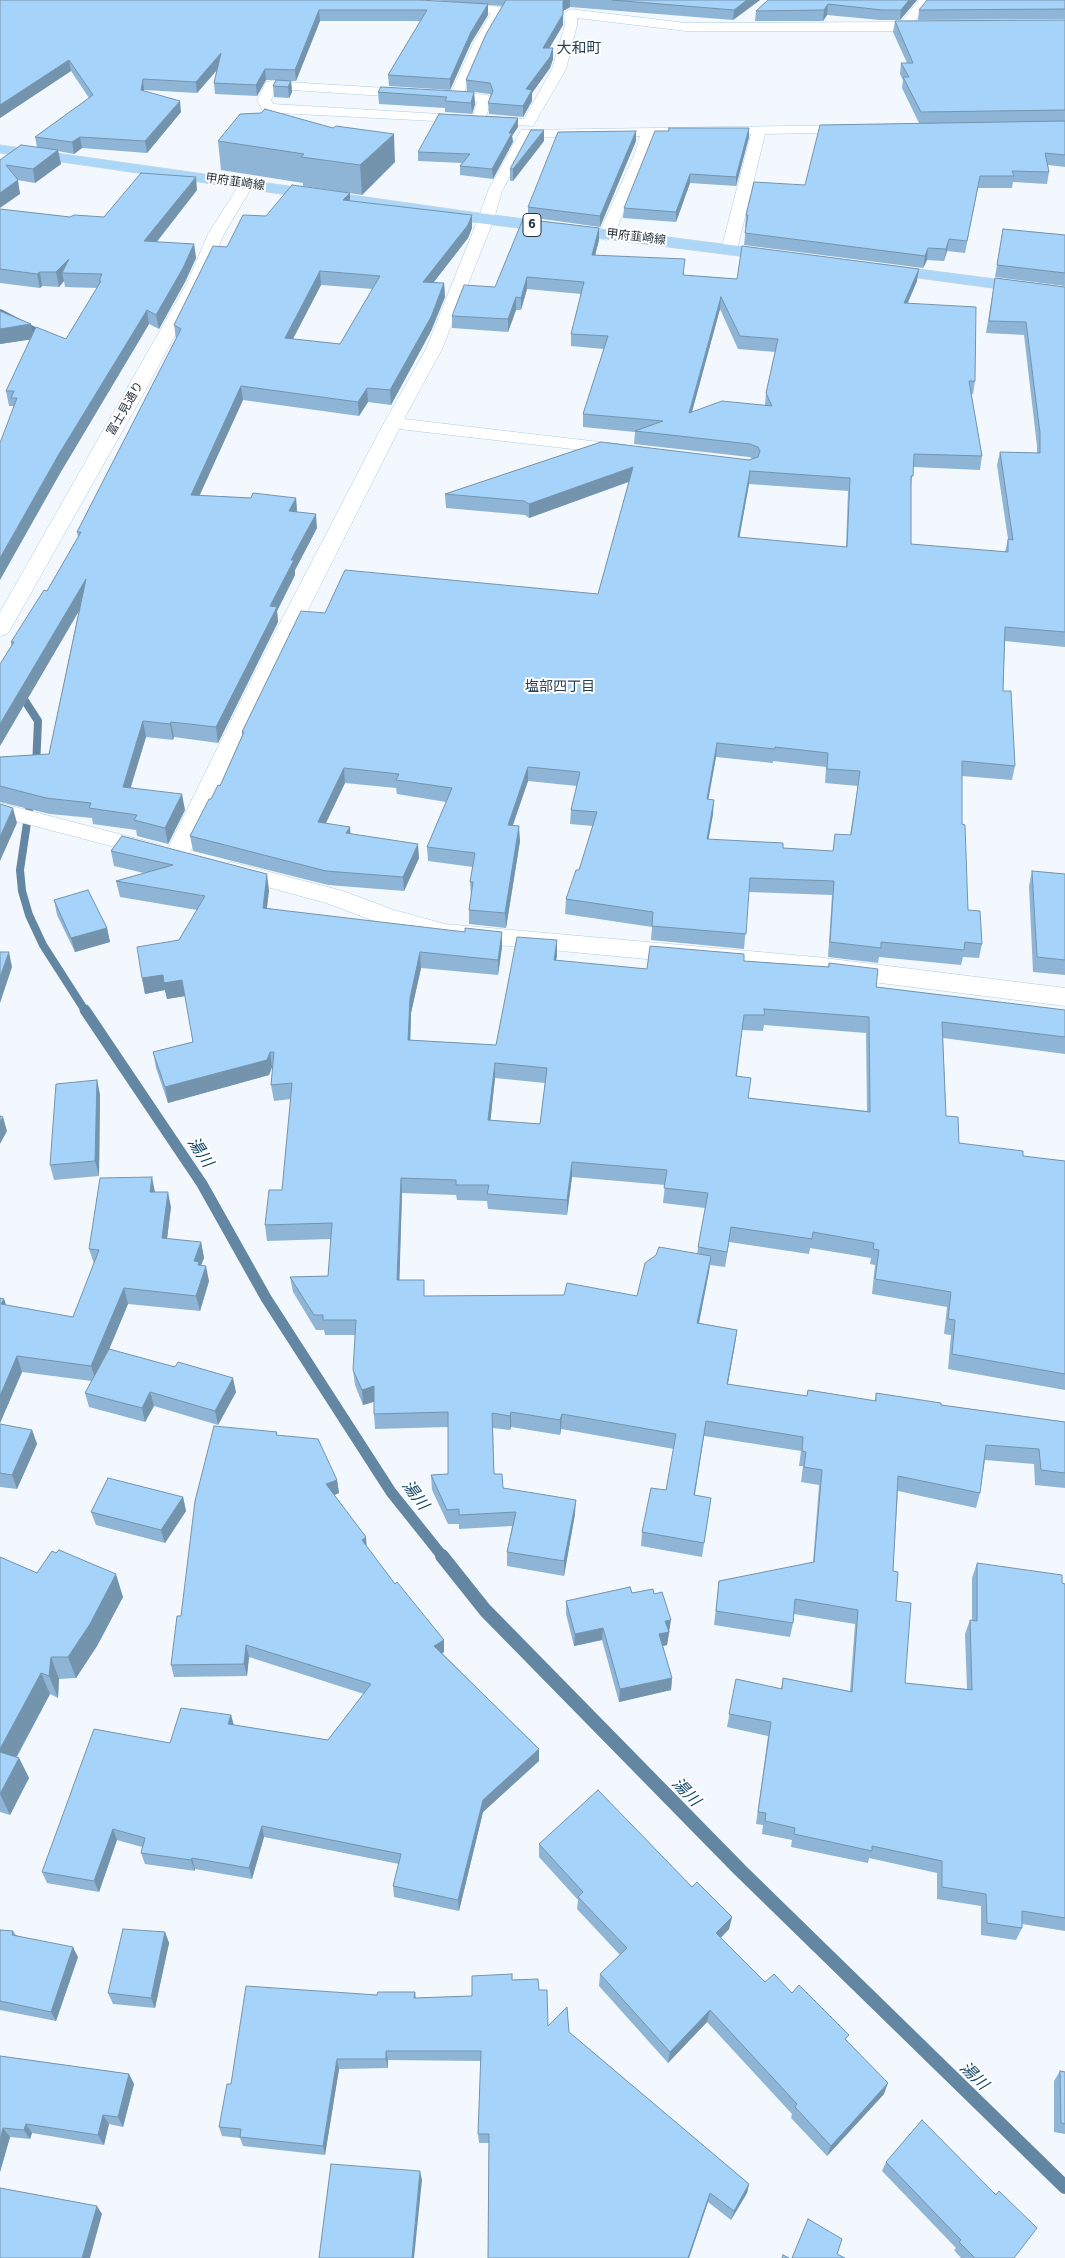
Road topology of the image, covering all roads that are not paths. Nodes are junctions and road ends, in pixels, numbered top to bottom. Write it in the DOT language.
graph roads {
  1 [pos="382,0"];
  2 [pos="925,0"];
  3 [pos="750,16"];
  4 [pos="943,26"];
  5 [pos="737,27"];
  6 [pos="904,27"];
  7 [pos="456,96"];
  8 [pos="268,108"];
  9 [pos="478,120"];
  10 [pos="867,129"];
  11 [pos="759,130"];
  12 [pos="649,131"];
  13 [pos="238,138"];
  14 [pos="0,150"];
  15 [pos="246,185"];
  16 [pos="486,219"];
  17 [pos="606,234"];
  18 [pos="729,250"];
  19 [pos="797,259"];
  20 [pos="865,267"];
  21 [pos="1065,292"];
  22 [pos="393,423"];
  23 [pos="640,452"];
  24 [pos="0,630"];
  25 [pos="8,812"];
  26 [pos="195,861"];
  27 [pos="1065,997"];
  1 -- 7 [label="street"];
  2 -- 6 [label="street"];
  3 -- 5 [label="street"];
  4 -- 6 [label="street"];
  5 -- 6 [label="street"];
  5 -- 9 [label="street"];
  7 -- 8 [label="street"];
  7 -- 9 [label="street"];
  8 -- 9 [label="street"];
  8 -- 13 [label="street"];
  10 -- 11 [label="street"];
  11 -- 12 [label="street"];
  11 -- 18 [label="street"];
  12 -- 16 [label="street"];
  12 -- 17 [label="street"];
  14 -- 15 [label="main road, 甲府韮崎線 / 6"];
  15 -- 16 [label="main road, 甲府韮崎線 / 6"];
  15 -- 24 [label="street, 富士見通り"];
  16 -- 17 [label="main road, 甲府韮崎線 / 6"];
  16 -- 22 [label="street"];
  17 -- 18 [label="main road, 甲府韮崎線 / 6"];
  18 -- 19 [label="main road, 甲府韮崎線 / 6"];
  20 -- 21 [label="main road"];
  22 -- 23 [label="street"];
  22 -- 26 [label="street"];
  25 -- 26 [label="street"];
  26 -- 27 [label="street"];
}
